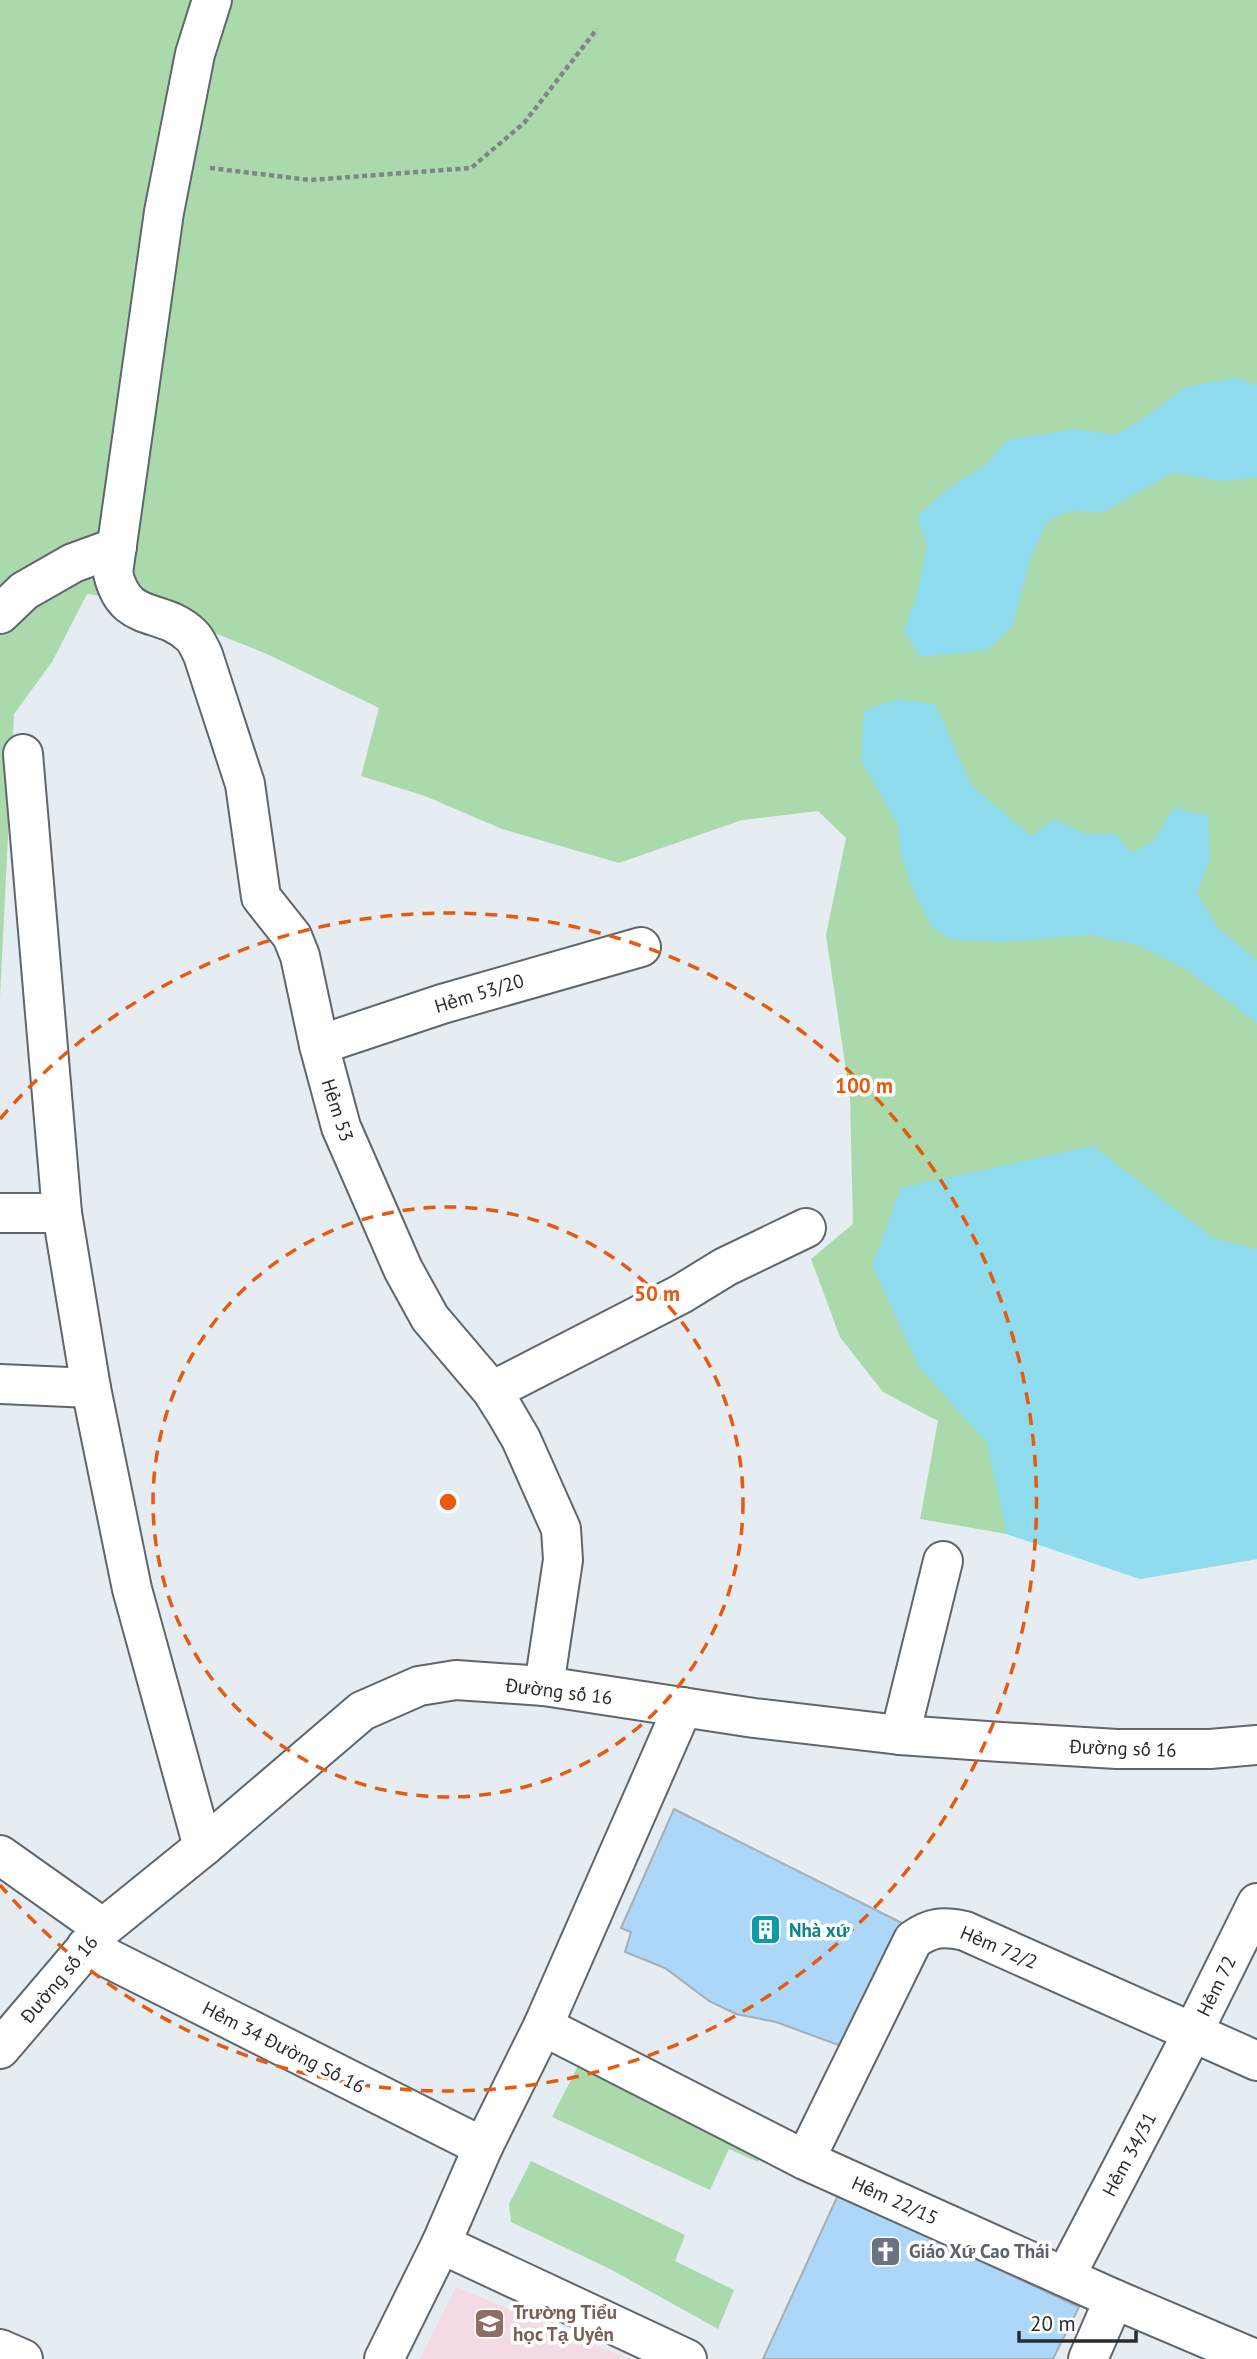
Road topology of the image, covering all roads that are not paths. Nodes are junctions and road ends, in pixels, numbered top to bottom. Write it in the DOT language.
graph roads {
  1 [pos="212,0"];
  2 [pos="117,547"];
  3 [pos="0,614"];
  4 [pos="23,754"];
  5 [pos="641,947"];
  6 [pos="319,1045"];
  7 [pos="0,1213"];
  8 [pos="62,1213"];
  9 [pos="806,1228"];
  10 [pos="0,1384"];
  11 [pos="90,1388"];
  12 [pos="492,1391"];
  13 [pos="943,1561"];
  14 [pos="544,1686"];
  15 [pos="683,1707"];
  16 [pos="900,1735"];
  17 [pos="1257,1745"];
  18 [pos="203,1847"];
  19 [pos="0,1854"];
  20 [pos="1257,1903"];
  21 [pos="94,1937"];
  22 [pos="543,2026"];
  23 [pos="1193,2032"];
  24 [pos="0,2049"];
  25 [pos="1257,2061"];
  26 [pos="483,2147"];
  27 [pos="805,2160"];
  28 [pos="441,2244"];
  29 [pos="1065,2277"];
  30 [pos="1114,2299"];
  31 [pos="0,2349"];
  32 [pos="23,2359"];
  33 [pos="384,2359"];
  34 [pos="687,2359"];
  35 [pos="1088,2359"];
  36 [pos="1255,2359"];
  1 -- 2 [label="street, Hẻm 53"];
  2 -- 3 [label="street"];
  2 -- 6 [label="street, Hẻm 53"];
  4 -- 8 [label="street"];
  5 -- 6 [label="street, Hẻm 53/20"];
  6 -- 12 [label="street, Hẻm 53"];
  7 -- 8 [label="street"];
  8 -- 11 [label="street"];
  9 -- 12 [label="street"];
  10 -- 11 [label="street"];
  11 -- 18 [label="street"];
  12 -- 14 [label="street, Hẻm 53"];
  13 -- 16 [label="street"];
  14 -- 15 [label="street, Đường số 16"];
  14 -- 18 [label="street, Đường số 16"];
  15 -- 16 [label="street, Đường số 16"];
  15 -- 22 [label="street"];
  16 -- 17 [label="street, Đường số 16"];
  18 -- 21 [label="street, Đường số 16"];
  19 -- 21 [label="street, Hẻm 34 Đường Số 16"];
  20 -- 23 [label="street, Hẻm 72"];
  21 -- 24 [label="street, Đường số 16"];
  21 -- 26 [label="street, Hẻm 34 Đường Số 16"];
  22 -- 26 [label="street"];
  22 -- 27 [label="street, Hẻm 22/15"];
  23 -- 25 [label="street, Hẻm 72/2"];
  23 -- 27 [label="street, Hẻm 72/2"];
  23 -- 29 [label="street, Hẻm 34/31"];
  26 -- 28 [label="street"];
  27 -- 29 [label="street, Hẻm 22/15"];
  28 -- 33 [label="street"];
  28 -- 34 [label="street"];
  29 -- 30 [label="street, Hẻm 22/15"];
  30 -- 35 [label="street"];
  30 -- 36 [label="street, Hẻm 22/15"];
  31 -- 32 [label="street"];
}
